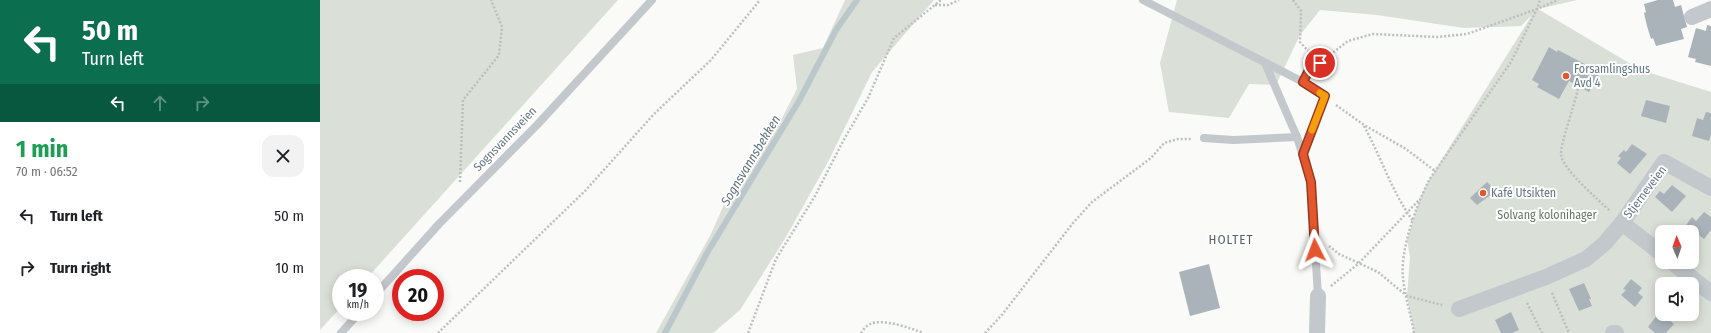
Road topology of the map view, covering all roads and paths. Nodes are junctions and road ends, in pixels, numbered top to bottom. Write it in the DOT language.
graph roads {
  1 [pos="491,0"];
  2 [pos="652,0"];
  3 [pos="760,0"];
  4 [pos="941,0"];
  5 [pos="959,0"];
  6 [pos="1143,0"];
  7 [pos="1293,0"];
  8 [pos="1540,0"];
  9 [pos="1558,0"];
  10 [pos="934,5"];
  11 [pos="1537,9"];
  12 [pos="1711,9"];
  13 [pos="1692,17"];
  14 [pos="1265,62"];
  15 [pos="1320,63"];
  16 [pos="1303,82"];
  17 [pos="1578,89"];
  18 [pos="1325,96"];
  19 [pos="1364,125"];
  20 [pos="1297,136"];
  21 [pos="1204,138"];
  22 [pos="1303,154"];
  23 [pos="1435,171"];
  24 [pos="1711,188"];
  25 [pos="1420,198"];
  26 [pos="460,202"];
  27 [pos="1407,212"];
  28 [pos="1413,221"];
  29 [pos="1622,222"];
  30 [pos="1315,235"];
  31 [pos="1655,248"];
  32 [pos="1358,264"];
  33 [pos="1681,269"];
  34 [pos="1546,277"];
  35 [pos="384,285"];
  36 [pos="1519,286"];
  37 [pos="1711,293"];
  38 [pos="1318,296"];
  39 [pos="1407,296"];
  40 [pos="1459,309"];
  41 [pos="352,321"];
  42 [pos="341,333"];
  43 [pos="438,333"];
  44 [pos="748,333"];
  45 [pos="861,333"];
  46 [pos="923,333"];
  47 [pos="985,333"];
  48 [pos="1312,333"];
  49 [pos="1317,333"];
  50 [pos="1414,333"];
  51 [pos="1542,333"];
  52 [pos="1569,333"];
  1 -- 26 [label="path"];
  2 -- 26 [label="lane, Sognsvannsveien"];
  3 -- 43 [label="path"];
  4 -- 10 [label="path"];
  5 -- 10 [label="path"];
  6 -- 14 [label="lane"];
  7 -- 15 [label="path"];
  8 -- 11 [label="path"];
  9 -- 11 [label="path"];
  10 -- 44 [label="path"];
  11 -- 15 [label="path"];
  11 -- 23 [label="path"];
  12 -- 13 [label="street"];
  14 -- 16 [label="lane"];
  14 -- 20 [label="lane"];
  15 -- 16 [label="lane"];
  16 -- 18 [label="lane"];
  17 -- 29 [label="path"];
  18 -- 19 [label="path"];
  18 -- 22 [label="lane"];
  19 -- 23 [label="path"];
  19 -- 27 [label="path"];
  20 -- 21 [label="lane"];
  20 -- 22 [label="lane"];
  21 -- 47 [label="path"];
  22 -- 30 [label="lane"];
  23 -- 25 [label="path"];
  24 -- 29 [label="street, Stjerneveien"];
  25 -- 27 [label="path"];
  25 -- 28 [label="path"];
  26 -- 35 [label="lane, Sognsvannsveien"];
  27 -- 28 [label="path"];
  27 -- 32 [label="path"];
  28 -- 39 [label="path"];
  29 -- 31 [label="street"];
  29 -- 34 [label="street"];
  30 -- 32 [label="path"];
  30 -- 38 [label="lane"];
  32 -- 38 [label="path"];
  32 -- 39 [label="path"];
  33 -- 37 [label="street"];
  34 -- 36 [label="street"];
  34 -- 52 [label="path"];
  36 -- 40 [label="street"];
  36 -- 51 [label="path"];
  38 -- 49 [label="street"];
  39 -- 40 [label="path"];
  39 -- 50 [label="path"];
  41 -- 42 [label="lane"];
  45 -- 46 [label="path"];
  48 -- 49 [label="lane"];
}
